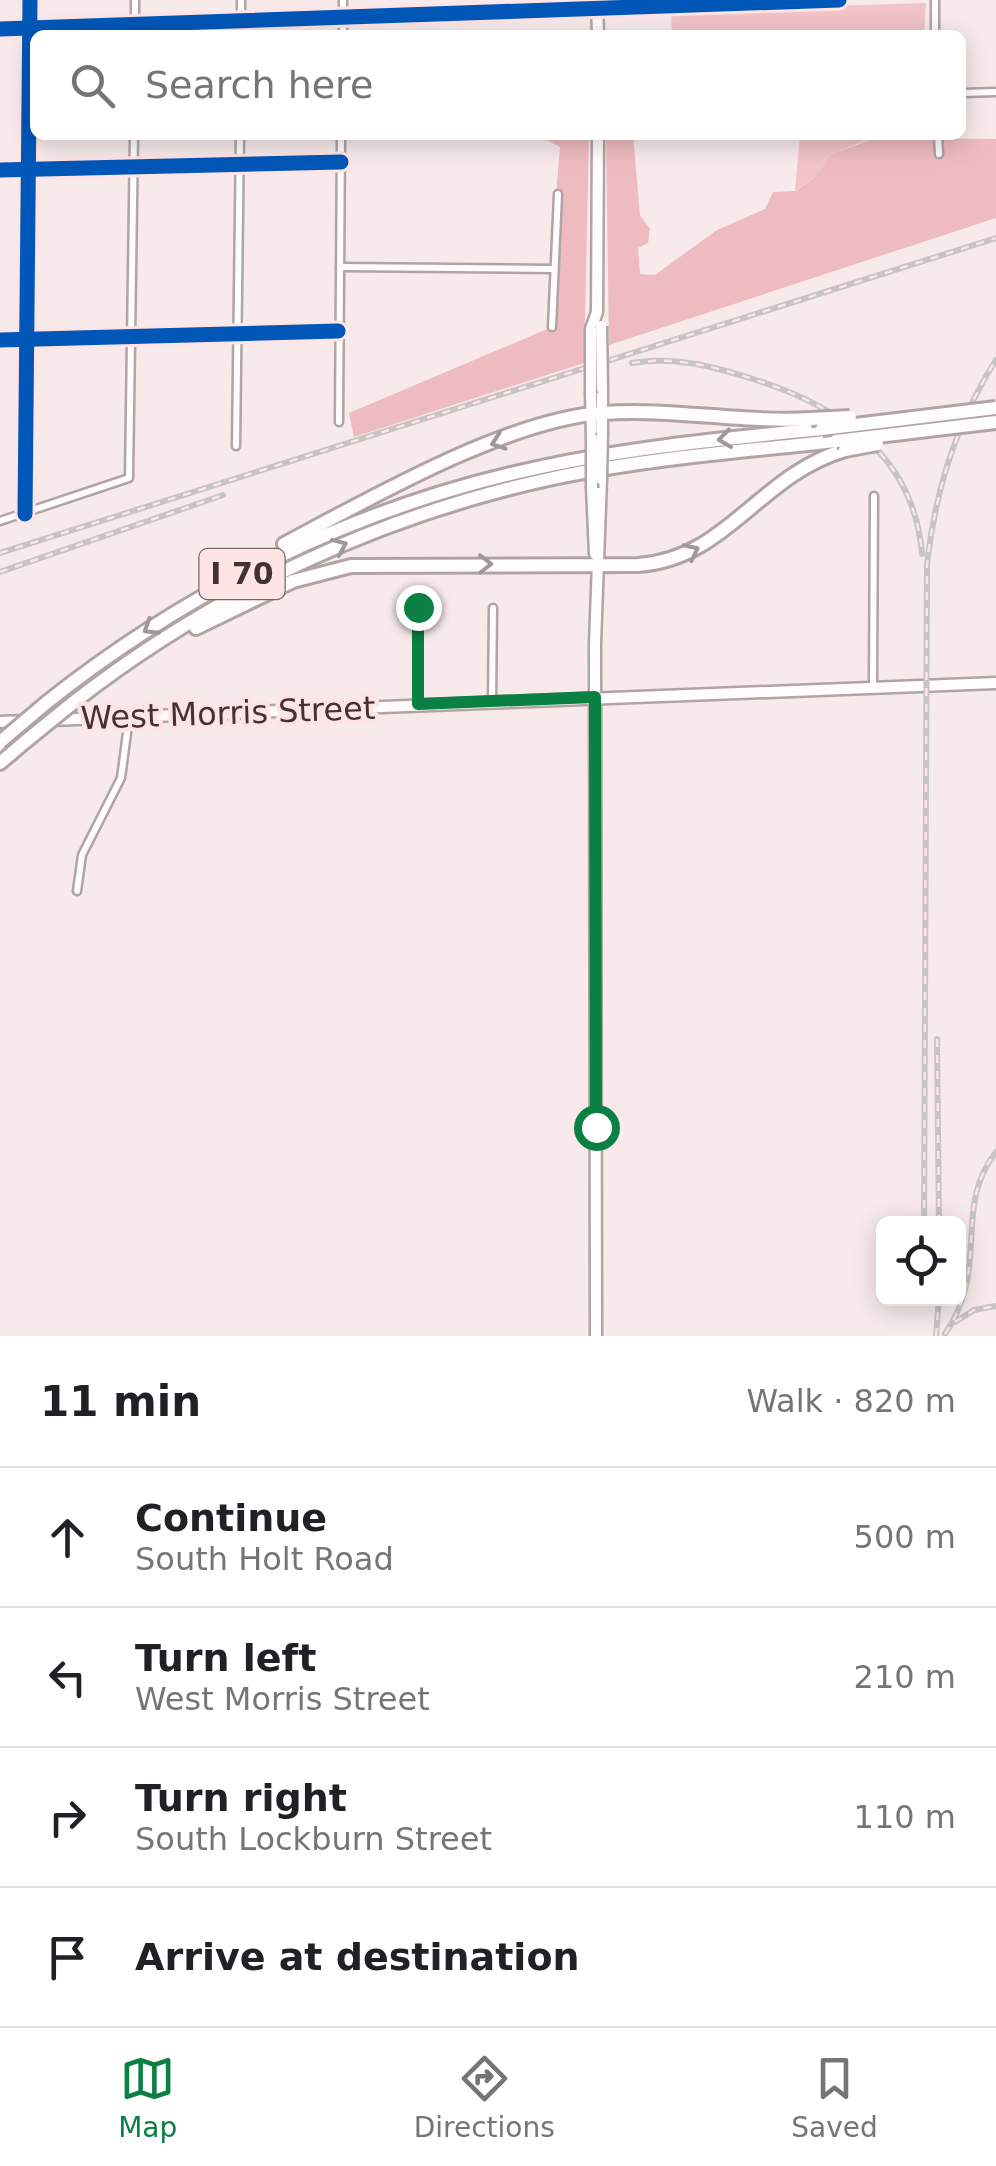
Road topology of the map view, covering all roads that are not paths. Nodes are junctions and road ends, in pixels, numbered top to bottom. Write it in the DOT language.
graph roads {
  1 [pos="30,0"];
  2 [pos="135,0"];
  3 [pos="241,0"];
  4 [pos="343,0"];
  5 [pos="500,0"];
  6 [pos="839,0"];
  7 [pos="935,0"];
  8 [pos="766,1"];
  9 [pos="677,2"];
  10 [pos="597,4"];
  11 [pos="500,10"];
  12 [pos="343,16"];
  13 [pos="241,20"];
  14 [pos="136,24"];
  15 [pos="30,28"];
  16 [pos="0,29"];
  17 [pos="136,30"];
  18 [pos="241,30"];
  19 [pos="342,30"];
  20 [pos="598,30"];
  21 [pos="934,30"];
  22 [pos="996,92"];
  23 [pos="966,93"];
  24 [pos="134,140"];
  25 [pos="240,140"];
  26 [pos="341,140"];
  27 [pos="598,140"];
  28 [pos="938,140"];
  29 [pos="939,154"];
  30 [pos="340,162"];
  31 [pos="239,165"];
  32 [pos="0,170"];
  33 [pos="28,170"];
  34 [pos="134,170"];
  35 [pos="558,194"];
  36 [pos="340,267"];
  37 [pos="552,269"];
  38 [pos="552,327"];
  39 [pos="338,331"];
  40 [pos="237,335"];
  41 [pos="0,340"];
  42 [pos="26,340"];
  43 [pos="131,340"];
  44 [pos="996,408"];
  45 [pos="596,413"];
  46 [pos="951,420"];
  47 [pos="338,422"];
  48 [pos="996,422"];
  49 [pos="816,424"];
  50 [pos="236,446"];
  51 [pos="841,446"];
  52 [pos="874,496"];
  53 [pos="24,514"];
  54 [pos="0,521"];
  55 [pos="598,565"];
  56 [pos="202,596"];
  57 [pos="418,607"];
  58 [pos="493,608"];
  59 [pos="132,659"];
  60 [pos="996,683"];
  61 [pos="873,686"];
  62 [pos="595,697"];
  63 [pos="492,702"];
  64 [pos="418,704"];
  65 [pos="129,717"];
  66 [pos="0,722"];
  67 [pos="0,742"];
  68 [pos="0,763"];
  69 [pos="77,891"];
  70 [pos="596,1336"];
  1 -- 15 [label="street"];
  2 -- 14 [label="street"];
  3 -- 13 [label="street"];
  4 -- 12 [label="street"];
  5 -- 11 [label="street"];
  6 -- 8 [label="street"];
  7 -- 21 [label="street"];
  8 -- 9 [label="street"];
  9 -- 10 [label="street"];
  10 -- 11 [label="street"];
  10 -- 20 [label="main road"];
  11 -- 12 [label="street"];
  12 -- 13 [label="street"];
  12 -- 19 [label="street"];
  13 -- 14 [label="street"];
  13 -- 18 [label="street"];
  14 -- 15 [label="street"];
  14 -- 17 [label="street"];
  15 -- 16 [label="street"];
  15 -- 33 [label="street"];
  22 -- 23 [label="street"];
  24 -- 34 [label="street"];
  25 -- 31 [label="street"];
  26 -- 30 [label="street"];
  27 -- 45 [label="main road, bridge"];
  28 -- 29 [label="street"];
  30 -- 31 [label="street"];
  30 -- 36 [label="street"];
  31 -- 34 [label="street"];
  31 -- 40 [label="street"];
  32 -- 33 [label="street"];
  33 -- 34 [label="street"];
  33 -- 42 [label="street"];
  34 -- 43 [label="street"];
  35 -- 37 [label="street"];
  36 -- 37 [label="street"];
  36 -- 39 [label="street"];
  37 -- 38 [label="street"];
  39 -- 40 [label="street"];
  39 -- 47 [label="street"];
  40 -- 43 [label="street"];
  40 -- 50 [label="street"];
  41 -- 42 [label="street"];
  42 -- 43 [label="street"];
  42 -- 53 [label="street"];
  43 -- 53 [label="street"];
  44 -- 46 [label="highway, bridge"];
  45 -- 49 [label="highway"];
  45 -- 55 [label="main road, bridge"];
  45 -- 56 [label="highway, one-way"];
  46 -- 48 [label="highway, bridge"];
  46 -- 49 [label="highway, bridge"];
  46 -- 51 [label="highway, bridge"];
  49 -- 56 [label="highway, I 70, one-way"];
  55 -- 51 [label="highway, one-way"];
  59 -- 51 [label="highway, I 70, one-way"];
  52 -- 61 [label="street"];
  53 -- 54 [label="street"];
  59 -- 55 [label="highway, one-way"];
  55 -- 62 [label="main road"];
  56 -- 67 [label="highway, I 70, one-way, bridge"];
  57 -- 64 [label="street"];
  58 -- 63 [label="street"];
  59 -- 68 [label="highway, I 70, bridge"];
  60 -- 61 [label="main road, West Morris Street"];
  61 -- 62 [label="main road, West Morris Street"];
  62 -- 63 [label="main road, West Morris Street"];
  62 -- 70 [label="main road"];
  63 -- 64 [label="main road, West Morris Street"];
  64 -- 65 [label="main road, West Morris Street"];
  65 -- 66 [label="main road, West Morris Street"];
  65 -- 69 [label="street"];
}
